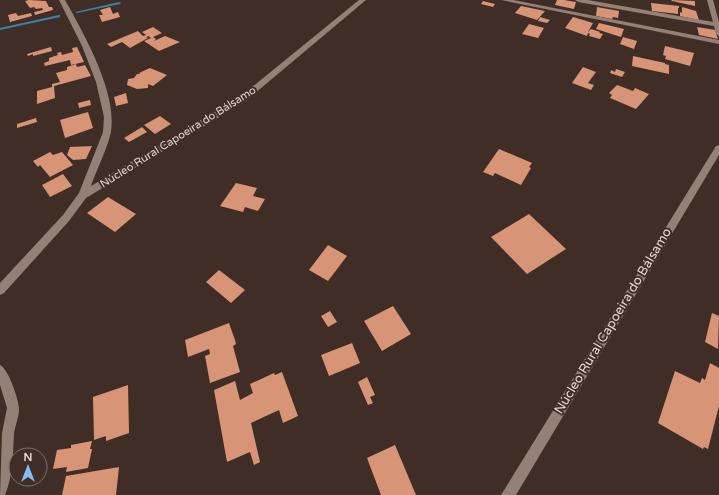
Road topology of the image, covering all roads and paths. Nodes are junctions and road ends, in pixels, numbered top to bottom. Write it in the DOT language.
graph roads {
  1 [pos="62,0"];
  2 [pos="363,0"];
  3 [pos="504,0"];
  4 [pos="578,0"];
  5 [pos="710,0"];
  6 [pos="717,23"];
  7 [pos="719,34"];
  8 [pos="719,42"];
  9 [pos="719,148"];
  10 [pos="83,195"];
  11 [pos="0,290"];
  12 [pos="0,371"];
  13 [pos="0,491"];
  14 [pos="508,495"];
  1 -- 10 [label="street, Núcleo Rural Capoeira do Bálsamo"];
  2 -- 10 [label="street, Núcleo Rural Capoeira do Bálsamo"];
  3 -- 8 [label="street"];
  4 -- 6 [label="street"];
  5 -- 6 [label="street"];
  6 -- 7 [label="street"];
  9 -- 14 [label="street, Núcleo Rural Capoeira do Bálsamo"];
  10 -- 11 [label="street, Núcleo Rural Capoeira do Bálsamo"];
  12 -- 13 [label="street"];
}
